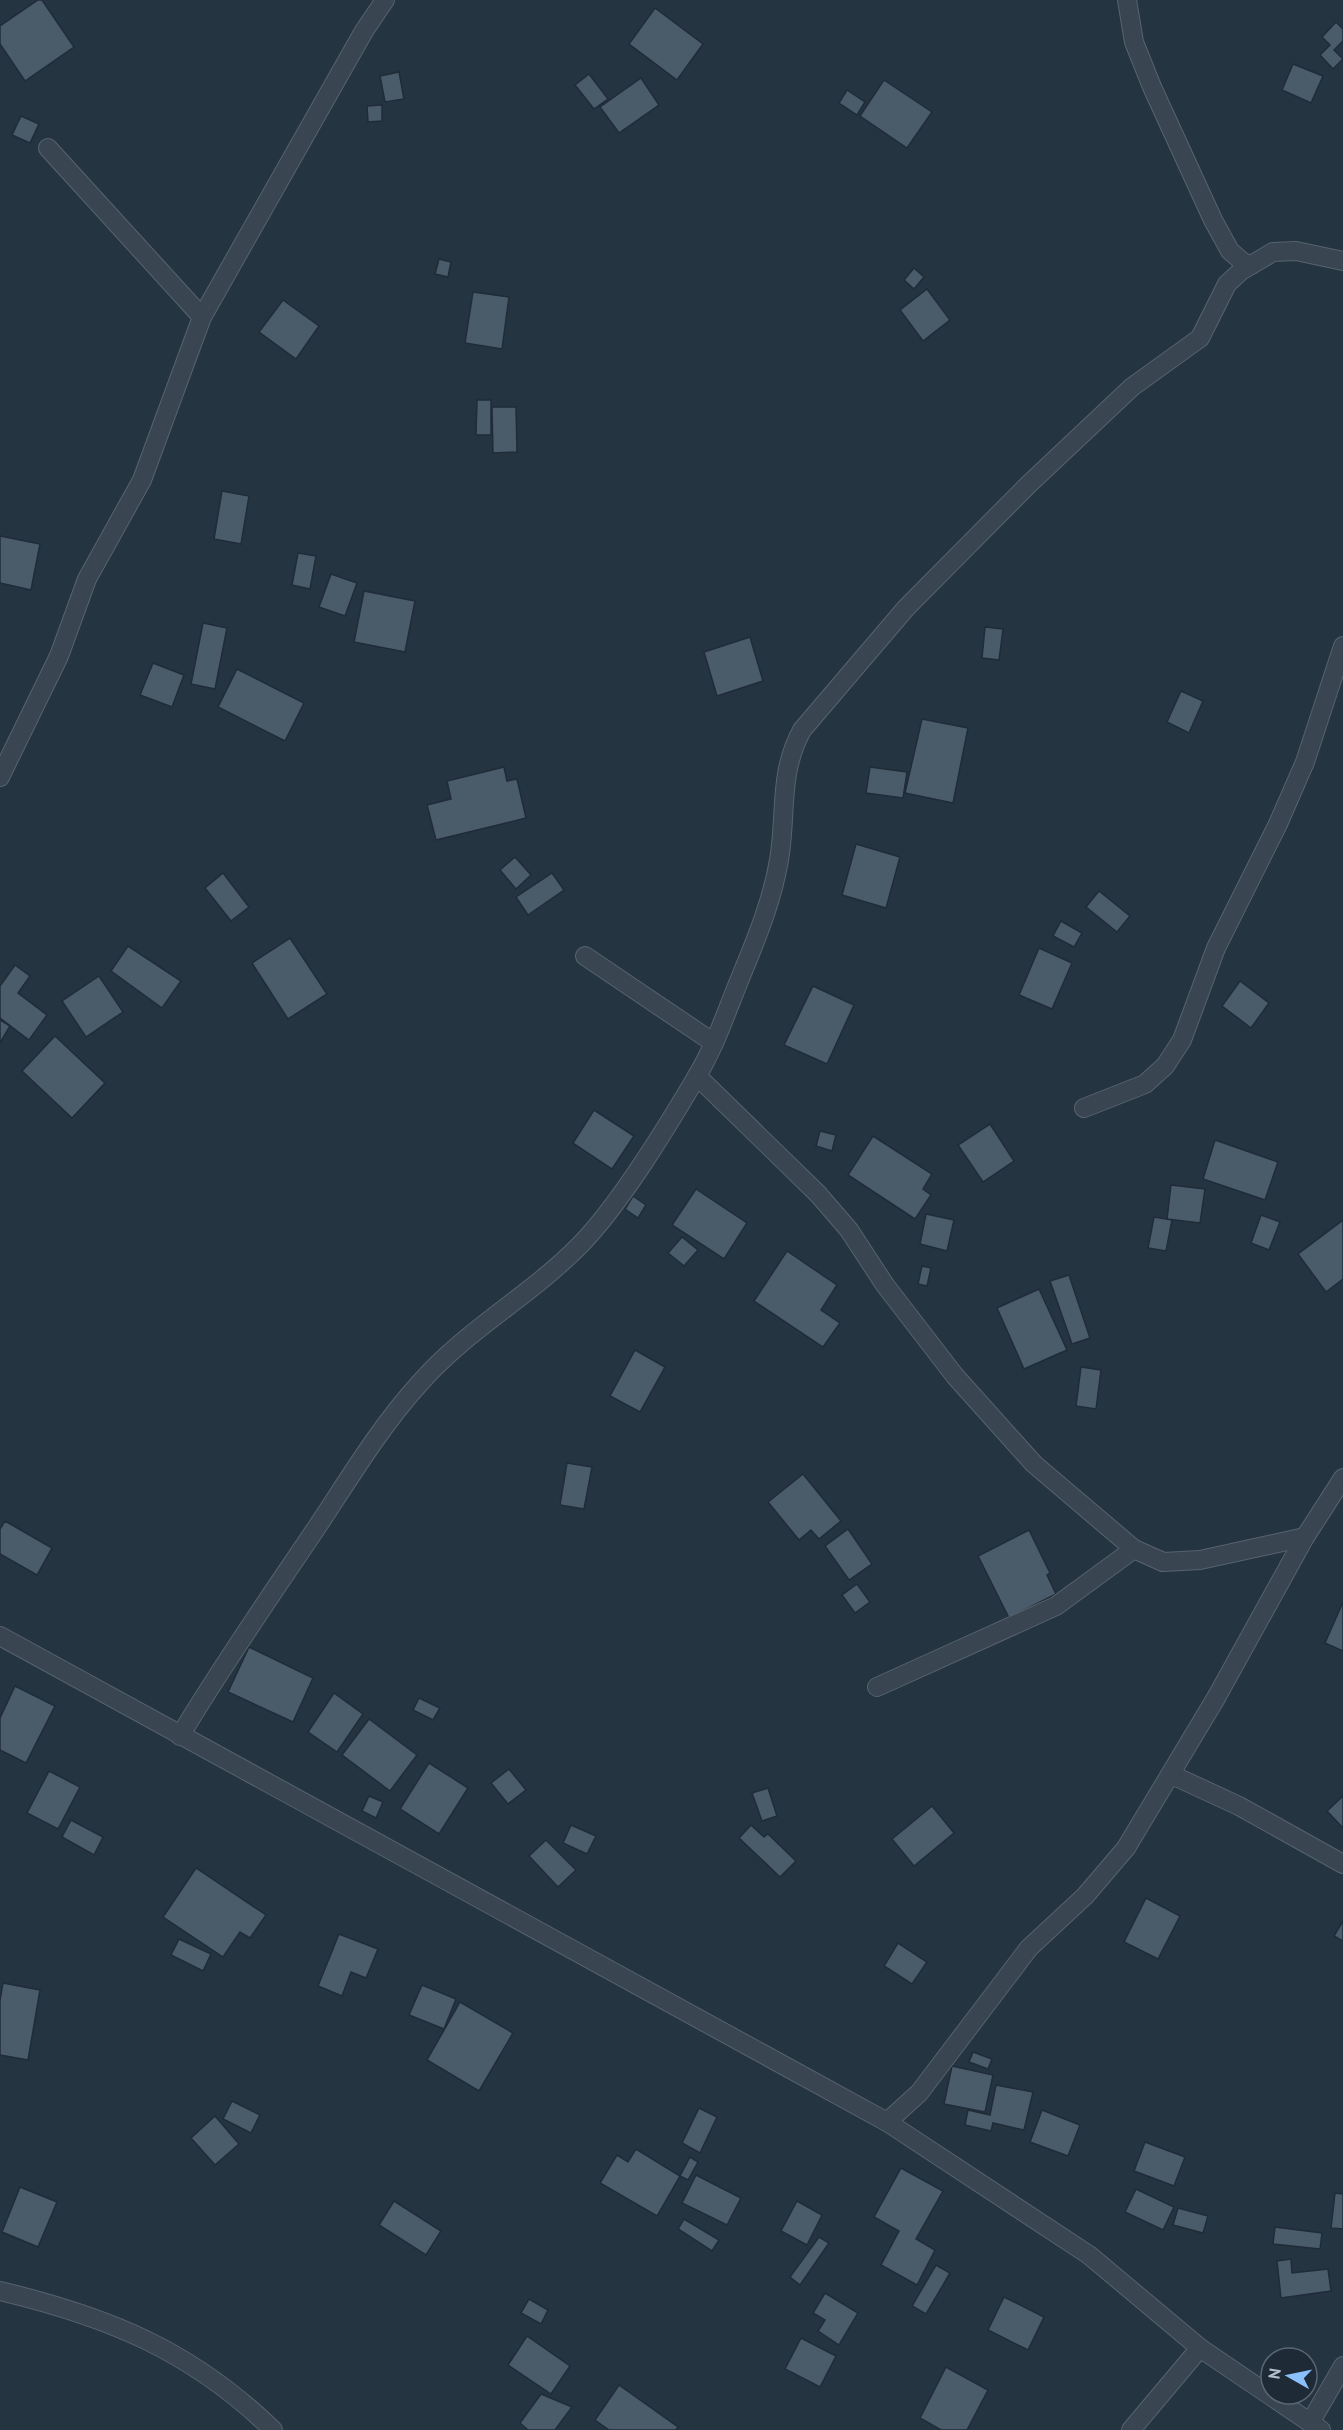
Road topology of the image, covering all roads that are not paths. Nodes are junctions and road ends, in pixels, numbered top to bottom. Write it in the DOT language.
graph roads {
  1 [pos="385,0"];
  2 [pos="1126,0"];
  3 [pos="48,148"];
  4 [pos="1343,261"];
  5 [pos="1251,265"];
  6 [pos="202,317"];
  7 [pos="1343,646"];
  8 [pos="0,777"];
  9 [pos="585,956"];
  10 [pos="714,1043"];
  11 [pos="697,1076"];
  12 [pos="1084,1108"];
  13 [pos="1343,1478"];
  14 [pos="1305,1537"];
  15 [pos="1134,1549"];
  16 [pos="0,1636"];
  17 [pos="877,1687"];
  18 [pos="180,1736"];
  19 [pos="1172,1775"];
  20 [pos="1343,1863"];
  21 [pos="887,2122"];
  22 [pos="0,2291"];
  23 [pos="1200,2348"];
  24 [pos="1343,2366"];
  25 [pos="1315,2426"];
  26 [pos="272,2430"];
  27 [pos="1131,2430"];
  1 -- 6 [label="street"];
  2 -- 5 [label="street"];
  3 -- 6 [label="street"];
  4 -- 5 [label="street"];
  5 -- 10 [label="street"];
  6 -- 8 [label="street"];
  7 -- 12 [label="street"];
  9 -- 10 [label="street"];
  10 -- 11 [label="street"];
  11 -- 15 [label="street"];
  11 -- 18 [label="street"];
  13 -- 14 [label="street"];
  14 -- 15 [label="street"];
  14 -- 19 [label="street"];
  15 -- 17 [label="street"];
  16 -- 18 [label="street"];
  18 -- 21 [label="street"];
  19 -- 20 [label="street"];
  19 -- 21 [label="street"];
  21 -- 23 [label="street"];
  22 -- 26 [label="street"];
  23 -- 25 [label="street"];
  23 -- 27 [label="street"];
  24 -- 25 [label="street"];
}
